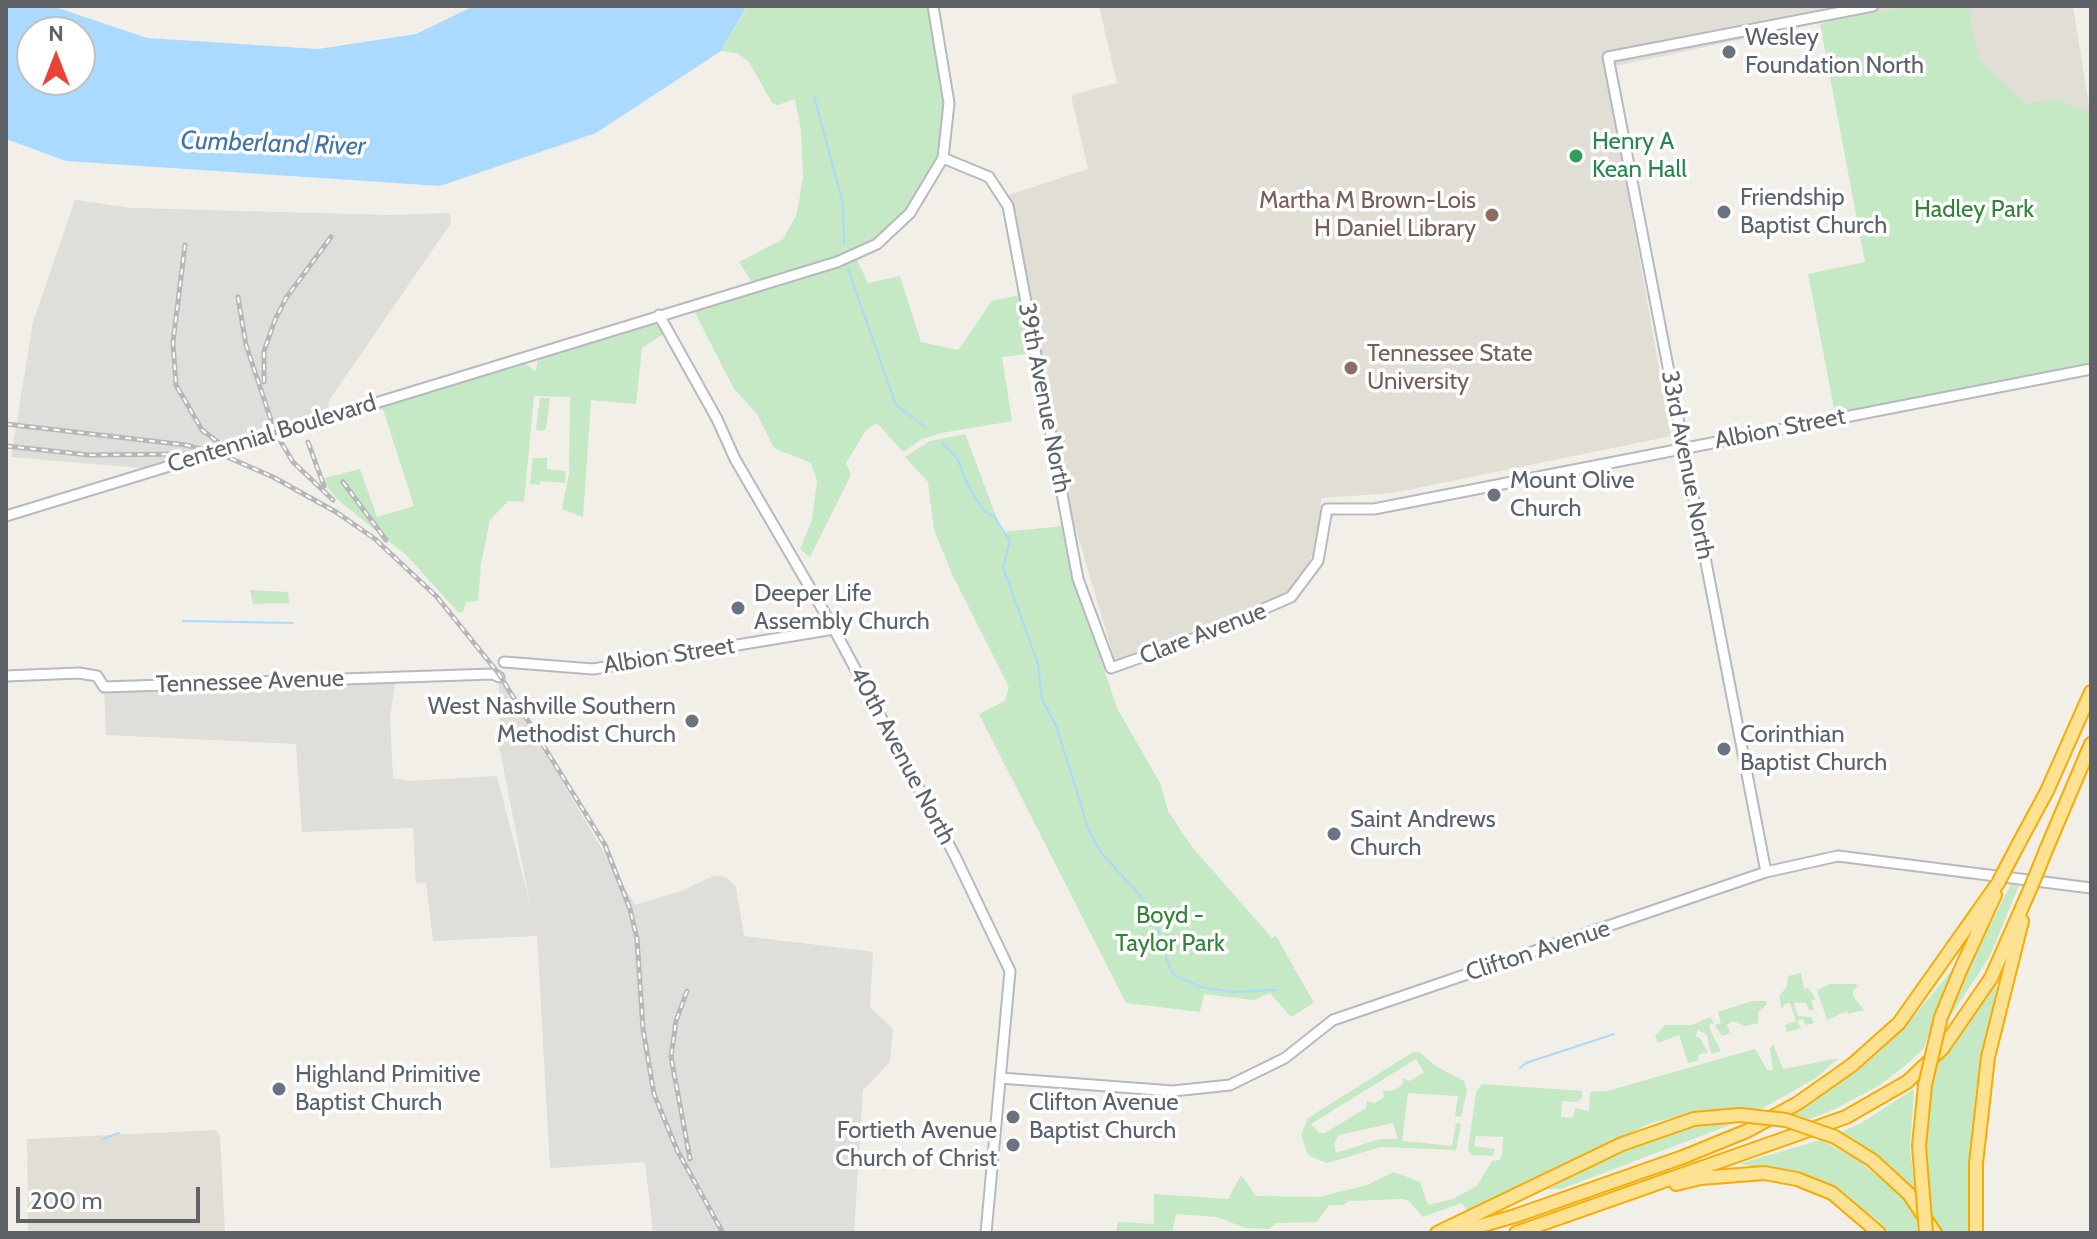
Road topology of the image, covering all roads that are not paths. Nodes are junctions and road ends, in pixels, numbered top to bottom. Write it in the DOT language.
graph roads {
  1 [pos="933,6"];
  2 [pos="1873,6"];
  3 [pos="943,158"];
  4 [pos="659,315"];
  5 [pos="2091,369"];
  6 [pos="1683,448"];
  7 [pos="1327,509"];
  8 [pos="6,516"];
  9 [pos="834,629"];
  10 [pos="504,662"];
  11 [pos="1111,668"];
  12 [pos="6,676"];
  13 [pos="499,677"];
  14 [pos="2088,698"];
  15 [pos="2091,744"];
  16 [pos="1766,872"];
  17 [pos="1998,884"];
  18 [pos="2031,887"];
  19 [pos="2091,888"];
  20 [pos="1000,1078"];
  21 [pos="1581,1211"];
  22 [pos="986,1233"];
  23 [pos="1437,1233"];
  24 [pos="1455,1233"];
  25 [pos="1516,1233"];
  26 [pos="1879,1233"];
  27 [pos="1926,1233"];
  28 [pos="1935,1233"];
  29 [pos="1976,1233"];
  1 -- 3 [label="street"];
  2 -- 6 [label="street, 33rd Avenue North"];
  3 -- 4 [label="street, Centennial Boulevard"];
  3 -- 11 [label="street, 39th Avenue North"];
  4 -- 8 [label="street, Centennial Boulevard"];
  4 -- 9 [label="street, 40th Avenue North"];
  5 -- 6 [label="street, Albion Street"];
  6 -- 7 [label="street, Albion Street"];
  6 -- 16 [label="street, 33rd Avenue North"];
  7 -- 11 [label="street, Clare Avenue"];
  9 -- 10 [label="street, Albion Street"];
  9 -- 20 [label="street, 40th Avenue North"];
  12 -- 13 [label="street, Tennessee Avenue"];
  14 -- 17 [label="highway, bridge"];
  15 -- 18 [label="highway, bridge"];
  16 -- 19 [label="street, Clifton Avenue"];
  16 -- 20 [label="street, Clifton Avenue"];
  17 -- 24 [label="highway"];
  17 -- 27 [label="highway, bridge"];
  18 -- 21 [label="highway"];
  18 -- 29 [label="highway"];
  20 -- 22 [label="street, 40th Avenue North"];
  21 -- 25 [label="highway"];
  21 -- 26 [label="highway"];
  23 -- 28 [label="highway, bridge"];
}
